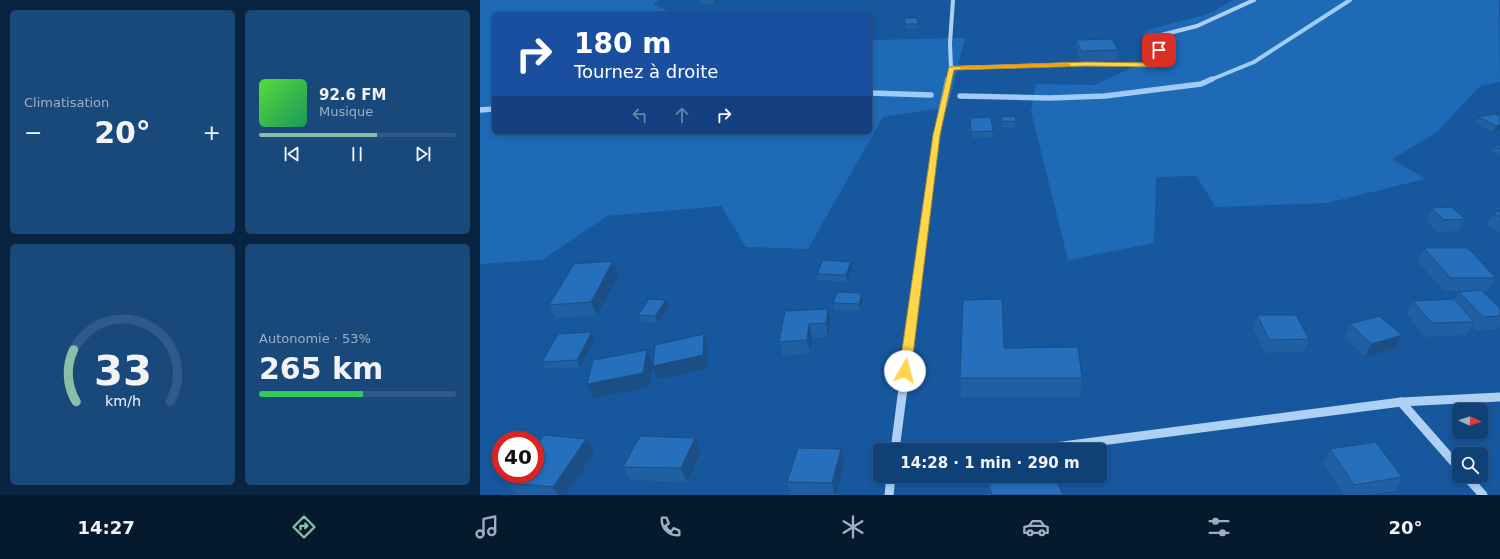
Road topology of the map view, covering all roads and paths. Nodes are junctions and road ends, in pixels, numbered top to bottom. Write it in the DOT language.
graph roads {
  1 [pos="953,0"];
  2 [pos="1254,0"];
  3 [pos="951,68"];
  4 [pos="1500,397"];
  5 [pos="1401,402"];
  6 [pos="896,443"];
  7 [pos="1086,443"];
  8 [pos="1452,460"];
  9 [pos="890,483"];
  10 [pos="1472,483"];
  11 [pos="889,495"];
  12 [pos="1483,495"];
  1 -- 3 [label="street"];
  2 -- 3 [label="street"];
  3 -- 6 [label="street"];
  4 -- 5 [label="street"];
  5 -- 7 [label="street"];
  5 -- 8 [label="street"];
  9 -- 11 [label="street"];
  10 -- 12 [label="street"];
}
